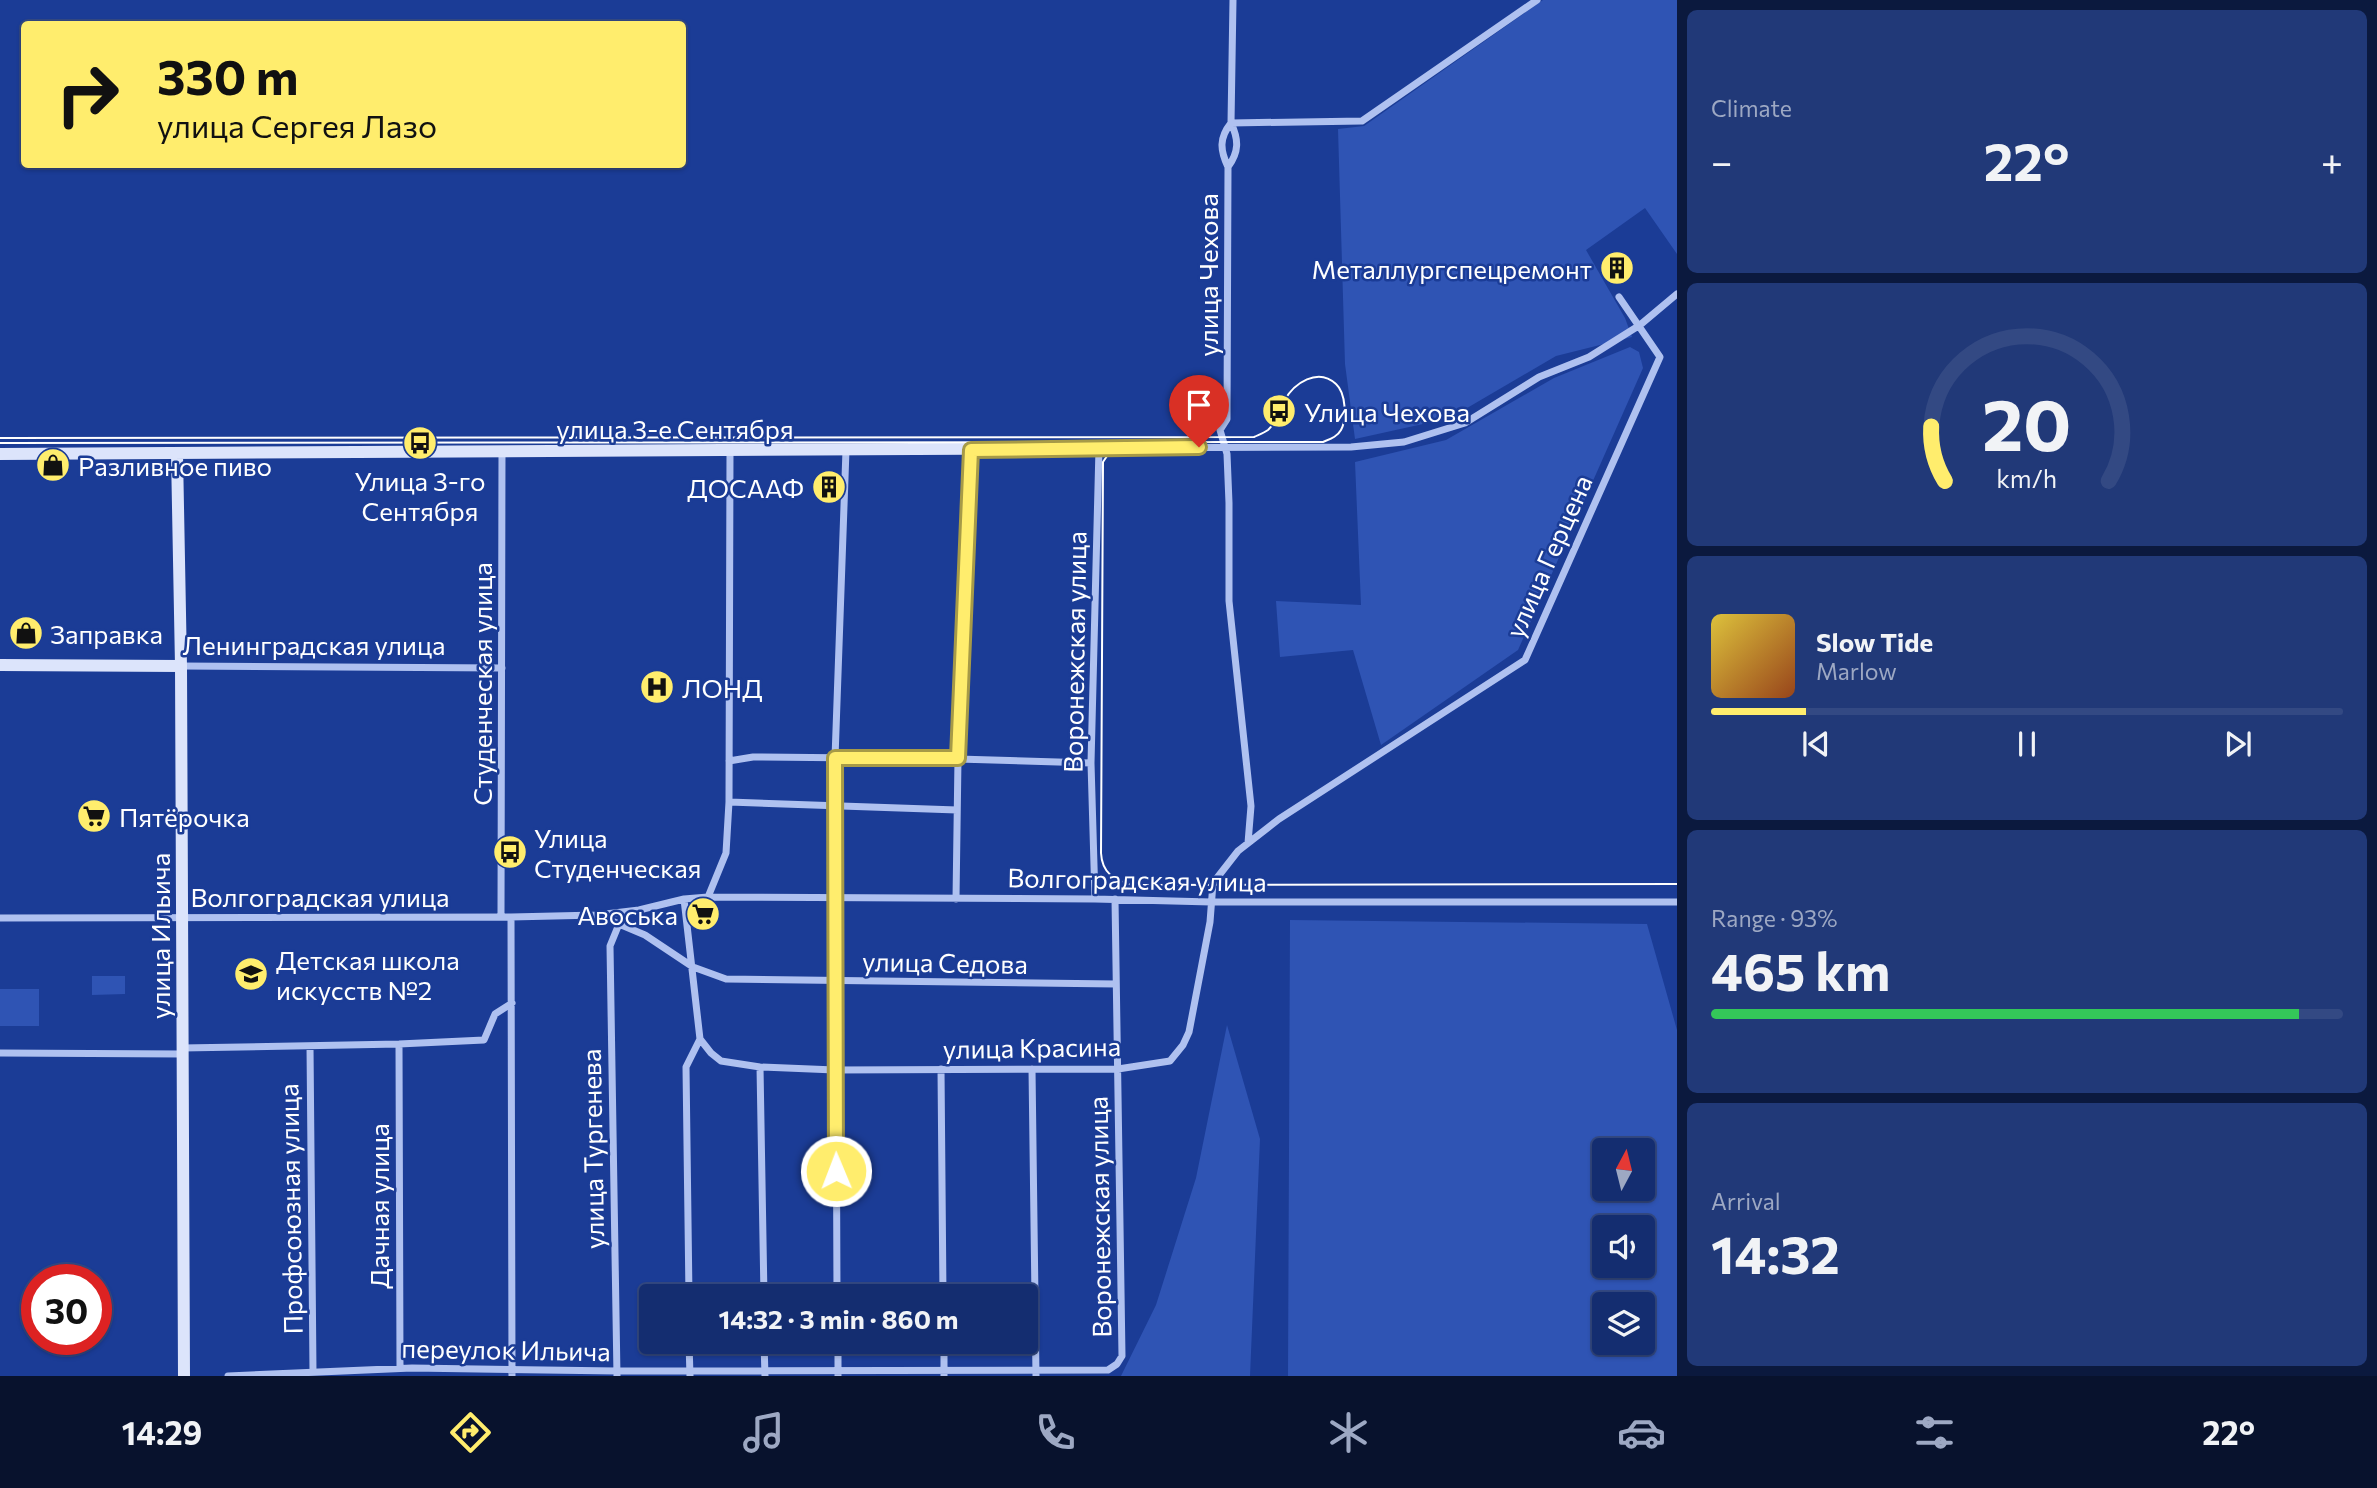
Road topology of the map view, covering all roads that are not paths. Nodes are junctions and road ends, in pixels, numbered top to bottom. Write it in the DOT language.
graph roads {
  1 [pos="1233,0"];
  2 [pos="1537,0"];
  3 [pos="1231,123"];
  4 [pos="1228,167"];
  5 [pos="1677,295"];
  6 [pos="1619,297"];
  7 [pos="1640,325"];
  8 [pos="1223,446"];
  9 [pos="1099,448"];
  10 [pos="846,450"];
  11 [pos="971,450"];
  12 [pos="502,451"];
  13 [pos="730,451"];
  14 [pos="0,454"];
  15 [pos="177,454"];
  16 [pos="0,665"];
  17 [pos="181,666"];
  18 [pos="502,668"];
  19 [pos="835,758"];
  20 [pos="958,758"];
  21 [pos="729,761"];
  22 [pos="1091,763"];
  23 [pos="729,802"];
  24 [pos="835,806"];
  25 [pos="957,810"];
  26 [pos="1248,843"];
  27 [pos="708,897"];
  28 [pos="836,897"];
  29 [pos="684,899"];
  30 [pos="956,899"];
  31 [pos="1095,899"];
  32 [pos="1115,899"];
  33 [pos="1211,902"];
  34 [pos="1677,902"];
  35 [pos="597,915"];
  36 [pos="182,917"];
  37 [pos="501,917"];
  38 [pos="511,917"];
  39 [pos="0,918"];
  40 [pos="619,924"];
  41 [pos="693,967"];
  42 [pos="836,982"];
  43 [pos="1116,984"];
  44 [pos="512,1003"];
  45 [pos="700,1039"];
  46 [pos="399,1044"];
  47 [pos="310,1046"];
  48 [pos="182,1051"];
  49 [pos="0,1053"];
  50 [pos="760,1067"];
  51 [pos="941,1069"];
  52 [pos="1032,1069"];
  53 [pos="1118,1069"];
  54 [pos="835,1070"];
  55 [pos="689,1284"];
  56 [pos="764,1284"];
  57 [pos="837,1284"];
  58 [pos="943,1284"];
  59 [pos="689,1354"];
  60 [pos="764,1354"];
  61 [pos="838,1354"];
  62 [pos="944,1354"];
  63 [pos="1117,1364"];
  64 [pos="406,1371"];
  65 [pos="313,1372"];
  66 [pos="512,1372"];
  67 [pos="617,1373"];
  68 [pos="690,1373"];
  69 [pos="765,1373"];
  70 [pos="838,1373"];
  71 [pos="944,1373"];
  72 [pos="1036,1373"];
  73 [pos="184,1376"];
  74 [pos="228,1376"];
  1 -- 3 [label="street, улица Чехова"];
  2 -- 3 [label="street"];
  3 -- 4 [label="street"];
  3 -- 4 [label="street, улица Чехова"];
  4 -- 8 [label="street, улица Чехова"];
  5 -- 7 [label="street, улица 3-е Сентября"];
  6 -- 7 [label="street, улица Герцена"];
  7 -- 8 [label="street, улица 3-е Сентября"];
  7 -- 26 [label="street, улица Герцена"];
  8 -- 9 [label="street, улица 3-е Сентября"];
  8 -- 26 [label="street, улица Чехова"];
  9 -- 11 [label="street, улица 3-е Сентября"];
  9 -- 22 [label="street, Воронежская улица"];
  10 -- 11 [label="street, улица 3-е Сентября"];
  10 -- 13 [label="street, улица 3-е Сентября"];
  10 -- 19 [label="street"];
  11 -- 20 [label="street"];
  12 -- 13 [label="street, улица 3-е Сентября"];
  12 -- 15 [label="street, улица 3-е Сентября"];
  12 -- 18 [label="street, Студенческая улица"];
  13 -- 21 [label="street"];
  14 -- 15 [label="street, улица 3-е Сентября"];
  15 -- 17 [label="street, улица Ильича"];
  16 -- 17 [label="street, Ленинградская улица"];
  17 -- 18 [label="street, Ленинградская улица"];
  17 -- 36 [label="street, улица Ильича"];
  18 -- 37 [label="street, Студенческая улица"];
  19 -- 20 [label="street"];
  19 -- 21 [label="street"];
  19 -- 24 [label="street"];
  20 -- 22 [label="street"];
  20 -- 25 [label="street"];
  21 -- 23 [label="street"];
  22 -- 31 [label="street, Воронежская улица"];
  23 -- 24 [label="street"];
  23 -- 27 [label="street"];
  24 -- 25 [label="street"];
  24 -- 28 [label="street"];
  25 -- 30 [label="street"];
  26 -- 33 [label="street, улица Герцена"];
  27 -- 28 [label="street, Волгоградская улица"];
  27 -- 29 [label="street, Волгоградская улица"];
  28 -- 30 [label="street, Волгоградская улица"];
  28 -- 42 [label="street"];
  29 -- 35 [label="street, Волгоградская улица"];
  29 -- 41 [label="street"];
  30 -- 31 [label="street, Волгоградская улица"];
  31 -- 32 [label="street, Волгоградская улица"];
  32 -- 33 [label="street, Волгоградская улица"];
  32 -- 43 [label="street, Воронежская улица"];
  33 -- 34 [label="street, Волгоградская улица"];
  33 -- 53 [label="street, улица Красина"];
  35 -- 38 [label="street, Волгоградская улица"];
  35 -- 40 [label="street, Волгоградская улица"];
  36 -- 37 [label="street, Волгоградская улица"];
  36 -- 39 [label="street, Волгоградская улица"];
  36 -- 48 [label="street, улица Ильича"];
  37 -- 38 [label="street, Волгоградская улица"];
  38 -- 44 [label="street"];
  40 -- 41 [label="street, улица Седова"];
  40 -- 67 [label="street, улица Тургенева"];
  41 -- 42 [label="street, улица Седова"];
  41 -- 45 [label="street"];
  42 -- 43 [label="street, улица Седова"];
  42 -- 54 [label="street"];
  43 -- 53 [label="street, Воронежская улица"];
  44 -- 46 [label="street"];
  44 -- 66 [label="street"];
  45 -- 50 [label="street, улица Красина"];
  45 -- 55 [label="street"];
  46 -- 47 [label="street"];
  46 -- 64 [label="street, Дачная улица"];
  47 -- 48 [label="street"];
  47 -- 65 [label="street, Профсоюзная улица"];
  48 -- 49 [label="street"];
  48 -- 73 [label="street, улица Ильича"];
  50 -- 54 [label="street, улица Красина"];
  50 -- 56 [label="street"];
  51 -- 52 [label="street, улица Красина"];
  51 -- 54 [label="street, улица Красина"];
  51 -- 58 [label="street"];
  52 -- 53 [label="street, улица Красина"];
  52 -- 72 [label="street"];
  53 -- 63 [label="street, Воронежская улица"];
  54 -- 57 [label="street"];
  59 -- 68 [label="street"];
  60 -- 69 [label="street"];
  61 -- 70 [label="street"];
  62 -- 71 [label="street"];
  63 -- 72 [label="street, переулок Ильича"];
  64 -- 65 [label="street, переулок Ильича"];
  64 -- 66 [label="street, переулок Ильича"];
  65 -- 74 [label="street, переулок Ильича"];
  66 -- 67 [label="street, переулок Ильича"];
  67 -- 68 [label="street, переулок Ильича"];
  68 -- 69 [label="street, переулок Ильича"];
  69 -- 70 [label="street, переулок Ильича"];
  70 -- 71 [label="street, переулок Ильича"];
  71 -- 72 [label="street, переулок Ильича"];
}
